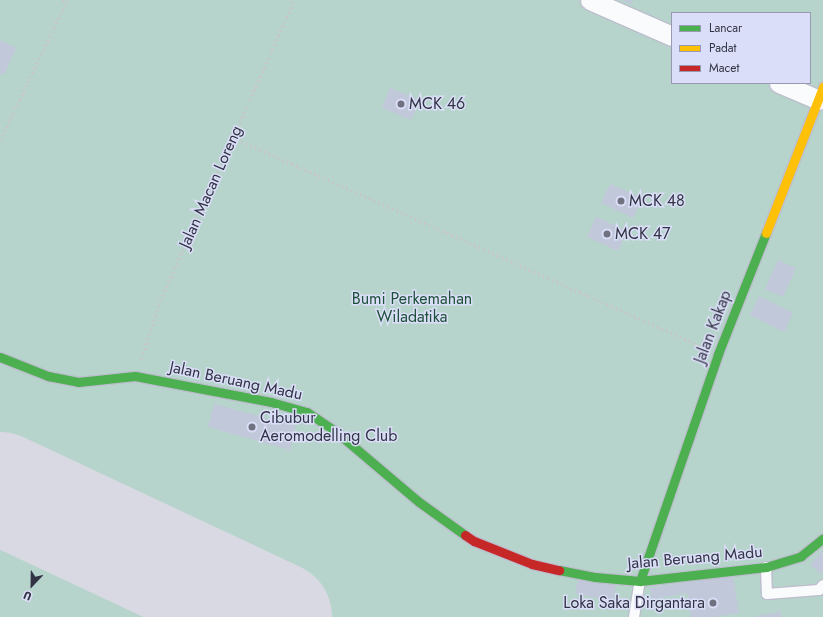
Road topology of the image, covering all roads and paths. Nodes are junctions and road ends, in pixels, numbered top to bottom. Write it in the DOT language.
graph roads {
  1 [pos="62,0"];
  2 [pos="294,0"];
  3 [pos="590,0"];
  4 [pos="67,1"];
  5 [pos="671,36"];
  6 [pos="783,84"];
  7 [pos="821,94"];
  8 [pos="232,137"];
  9 [pos="0,141"];
  10 [pos="718,354"];
  11 [pos="0,357"];
  12 [pos="135,376"];
  13 [pos="823,538"];
  14 [pos="766,567"];
  15 [pos="640,581"];
  16 [pos="823,585"];
  17 [pos="634,617"];
  1 -- 4 [label="path"];
  2 -- 8 [label="path, Jalan Macan Loreng"];
  3 -- 5 [label="street"];
  4 -- 9 [label="path"];
  6 -- 7 [label="street"];
  7 -- 10 [label="street, Jalan Kakap"];
  8 -- 10 [label="path"];
  8 -- 12 [label="path, Jalan Macan Loreng"];
  10 -- 15 [label="street, Jalan Kakap"];
  11 -- 12 [label="street, Jalan Beruang Madu"];
  12 -- 15 [label="street, Jalan Beruang Madu"];
  13 -- 14 [label="street, Jalan Beruang Madu"];
  14 -- 15 [label="street, Jalan Beruang Madu"];
  14 -- 16 [label="lane"];
  15 -- 17 [label="lane"];
}
